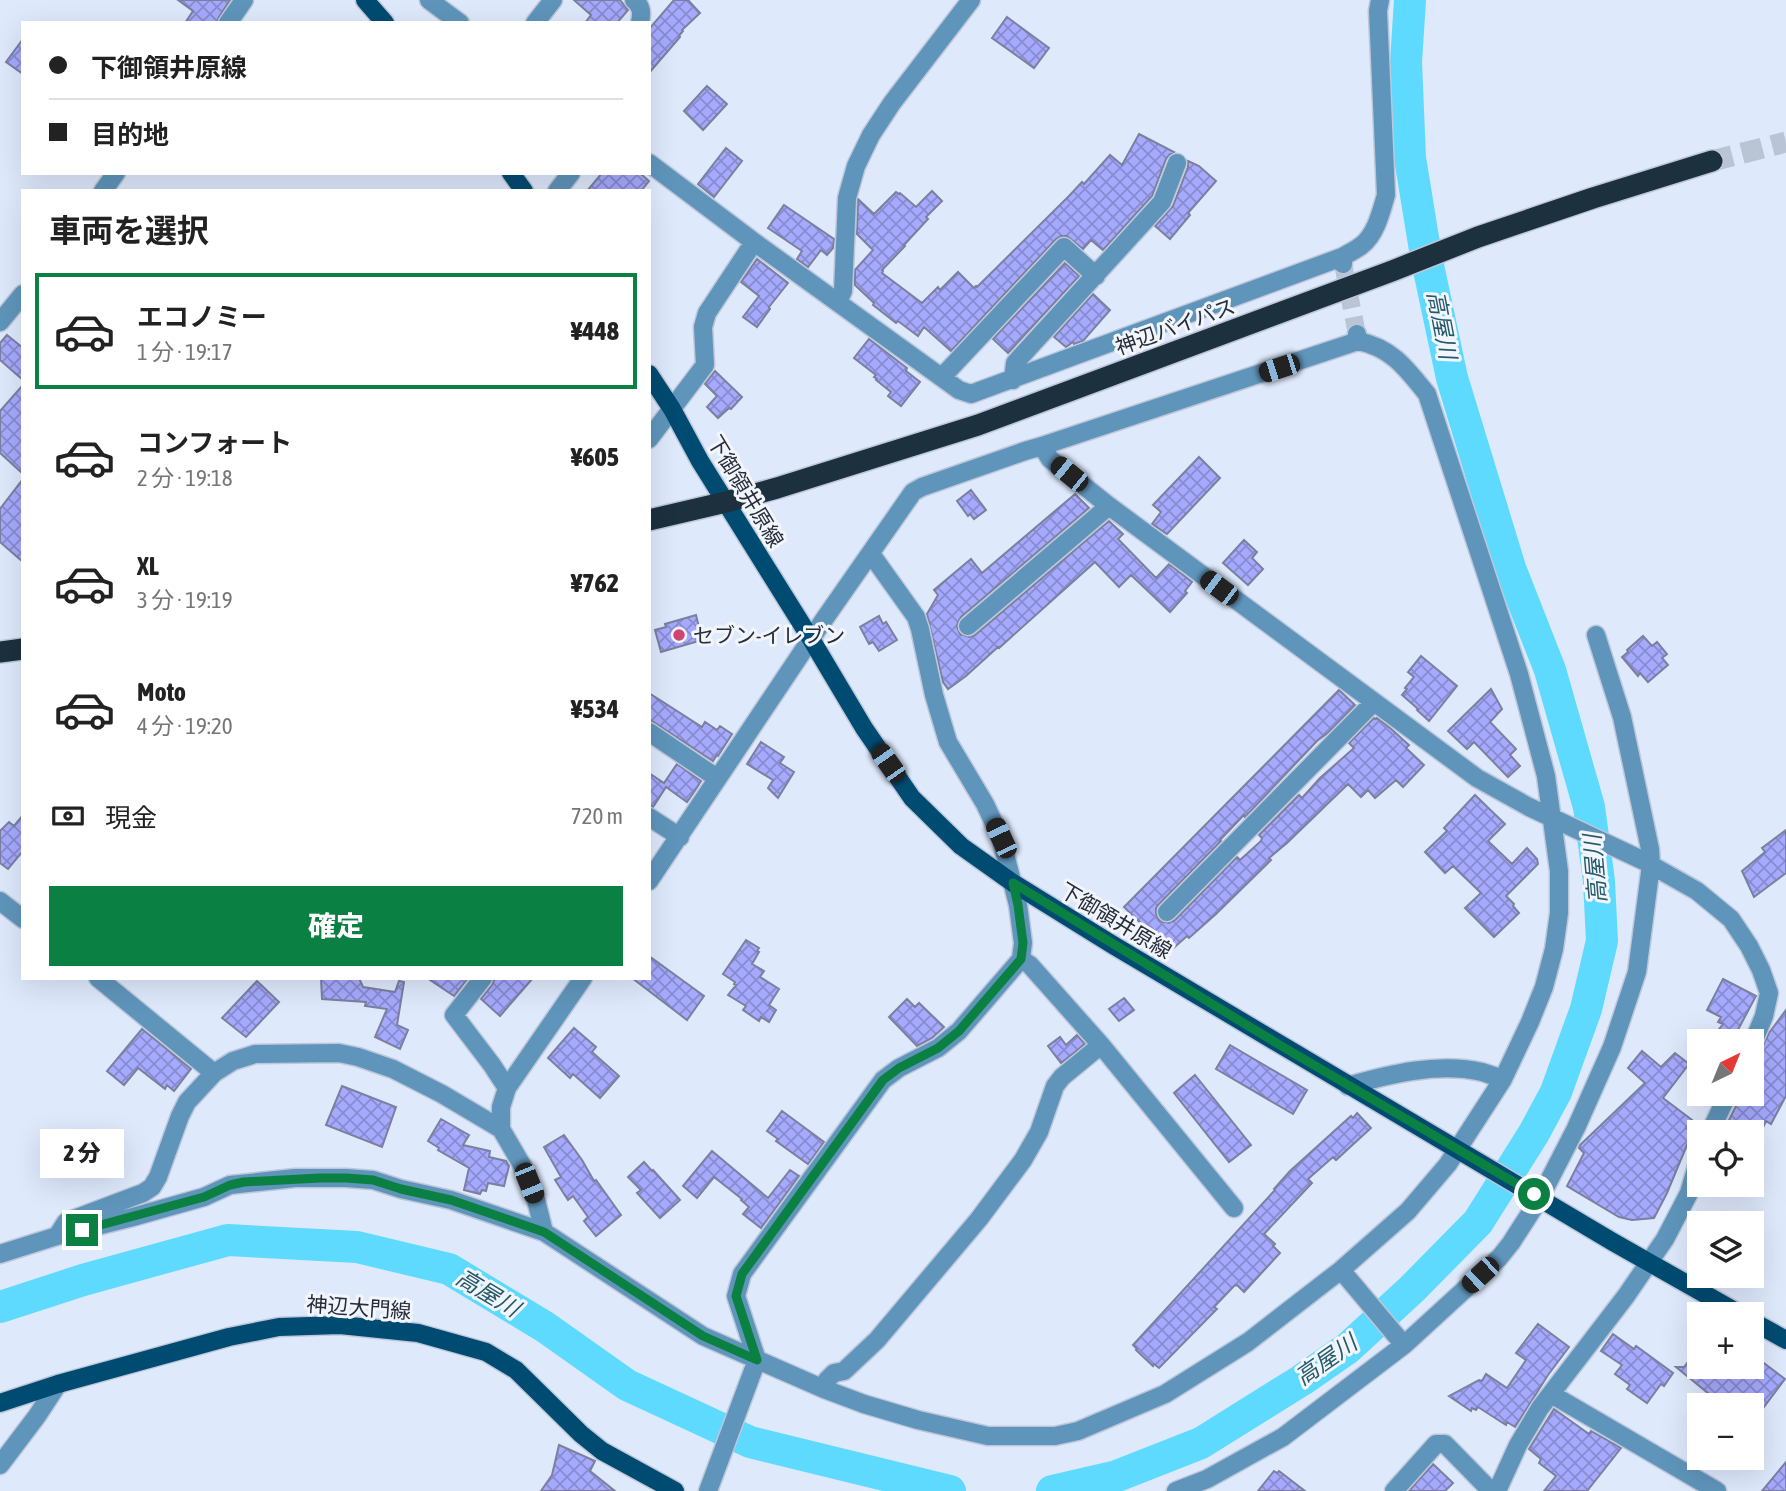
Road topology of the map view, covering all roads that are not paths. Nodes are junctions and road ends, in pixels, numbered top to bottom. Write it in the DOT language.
graph roads {
  1 [pos="244,0"];
  2 [pos="429,0"];
  3 [pos="554,0"];
  4 [pos="634,0"];
  5 [pos="971,0"];
  6 [pos="1380,0"];
  7 [pos="371,1"];
  8 [pos="229,21"];
  9 [pos="384,21"];
  10 [pos="457,21"];
  11 [pos="537,21"];
  12 [pos="640,21"];
  13 [pos="1712,161"];
  14 [pos="1177,163"];
  15 [pos="651,165"];
  16 [pos="569,175"];
  17 [pos="559,189"];
  18 [pos="754,242"];
  19 [pos="1096,276"];
  20 [pos="21,296"];
  21 [pos="838,302"];
  22 [pos="0,322"];
  23 [pos="651,377"];
  24 [pos="942,377"];
  25 [pos="1013,380"];
  26 [pos="672,409"];
  27 [pos="651,436"];
  28 [pos="1042,446"];
  29 [pos="726,502"];
  30 [pos="1109,506"];
  31 [pos="651,520"];
  32 [pos="871,554"];
  33 [pos="968,626"];
  34 [pos="1596,635"];
  35 [pos="811,639"];
  36 [pos="21,649"];
  37 [pos="0,652"];
  38 [pos="1374,703"];
  39 [pos="651,733"];
  40 [pos="717,778"];
  41 [pos="651,818"];
  42 [pos="1556,819"];
  43 [pos="680,837"];
  44 [pos="1647,863"];
  45 [pos="651,878"];
  46 [pos="1013,883"];
  47 [pos="0,901"];
  48 [pos="1167,912"];
  49 [pos="21,917"];
  50 [pos="1021,959"];
  51 [pos="100,980"];
  52 [pos="481,980"];
  53 [pos="582,980"];
  54 [pos="1777,996"];
  55 [pos="1759,1029"];
  56 [pos="1101,1045"];
  57 [pos="214,1073"];
  58 [pos="1503,1079"];
  59 [pos="1348,1086"];
  60 [pos="507,1088"];
  61 [pos="501,1129"];
  62 [pos="1462,1153"];
  63 [pos="1537,1196"];
  64 [pos="1687,1197"];
  65 [pos="1234,1208"];
  66 [pos="544,1232"];
  67 [pos="57,1236"];
  68 [pos="0,1254"];
  69 [pos="1650,1262"];
  70 [pos="1345,1276"];
  71 [pos="1719,1302"];
  72 [pos="1764,1328"];
  73 [pos="1786,1340"];
  74 [pos="1402,1342"];
  75 [pos="757,1362"];
  76 [pos="58,1384"];
  77 [pos="824,1389"];
  78 [pos="1551,1394"];
  79 [pos="0,1403"];
  80 [pos="0,1465"];
  81 [pos="675,1491"];
  82 [pos="708,1491"];
  83 [pos="1176,1491"];
  84 [pos="1394,1491"];
  85 [pos="1491,1491"];
  86 [pos="1497,1491"];
  87 [pos="1717,1491"];
  1 -- 8 [label="street"];
  2 -- 10 [label="street"];
  3 -- 11 [label="street"];
  4 -- 12 [label="street"];
  5 -- 21 [label="street"];
  6 -- 25 [label="street"];
  7 -- 9 [label="main road"];
  13 -- 29 [label="highway, 神辺バイパス"];
  14 -- 19 [label="street"];
  15 -- 18 [label="street"];
  16 -- 17 [label="street"];
  18 -- 21 [label="street"];
  18 -- 26 [label="street"];
  19 -- 24 [label="street"];
  19 -- 25 [label="street"];
  20 -- 22 [label="street"];
  21 -- 24 [label="street"];
  23 -- 26 [label="main road, 下御領井原線"];
  24 -- 25 [label="street"];
  26 -- 27 [label="street"];
  26 -- 29 [label="main road, 下御領井原線"];
  28 -- 30 [label="street"];
  28 -- 32 [label="street"];
  28 -- 42 [label="street"];
  29 -- 31 [label="highway, 神辺バイパス"];
  29 -- 35 [label="main road, 下御領井原線"];
  30 -- 33 [label="street"];
  30 -- 38 [label="street"];
  32 -- 35 [label="street"];
  32 -- 46 [label="street"];
  34 -- 44 [label="street"];
  35 -- 40 [label="street"];
  35 -- 46 [label="main road, 下御領井原線"];
  36 -- 37 [label="highway"];
  38 -- 42 [label="street"];
  38 -- 48 [label="street"];
  39 -- 40 [label="street"];
  40 -- 43 [label="street"];
  41 -- 43 [label="street"];
  42 -- 44 [label="street"];
  42 -- 58 [label="street"];
  43 -- 45 [label="street"];
  44 -- 54 [label="street"];
  44 -- 63 [label="street"];
  46 -- 50 [label="street"];
  46 -- 59 [label="main road, 下御領井原線"];
  47 -- 49 [label="street"];
  50 -- 56 [label="street"];
  50 -- 75 [label="street"];
  51 -- 57 [label="street"];
  52 -- 60 [label="street"];
  53 -- 60 [label="street"];
  54 -- 55 [label="street"];
  56 -- 65 [label="street"];
  56 -- 77 [label="street"];
  57 -- 61 [label="street"];
  57 -- 67 [label="street"];
  58 -- 59 [label="street"];
  58 -- 62 [label="street"];
  59 -- 62 [label="main road, 下御領井原線"];
  60 -- 61 [label="street"];
  61 -- 66 [label="street"];
  62 -- 63 [label="main road, 下御領井原線"];
  62 -- 70 [label="street"];
  63 -- 69 [label="main road, 下御領井原線"];
  63 -- 74 [label="street"];
  64 -- 69 [label="street"];
  66 -- 67 [label="street"];
  66 -- 75 [label="street"];
  67 -- 68 [label="street"];
  69 -- 71 [label="main road, 下御領井原線"];
  69 -- 78 [label="street"];
  70 -- 74 [label="street"];
  70 -- 77 [label="street"];
  72 -- 73 [label="main road"];
  74 -- 83 [label="street"];
  75 -- 77 [label="street"];
  75 -- 82 [label="street"];
  76 -- 79 [label="main road, 神辺大門線"];
  76 -- 80 [label="street"];
  76 -- 81 [label="main road, 神辺大門線"];
  78 -- 86 [label="street"];
  78 -- 87 [label="street"];
  84 -- 85 [label="street"];
}
